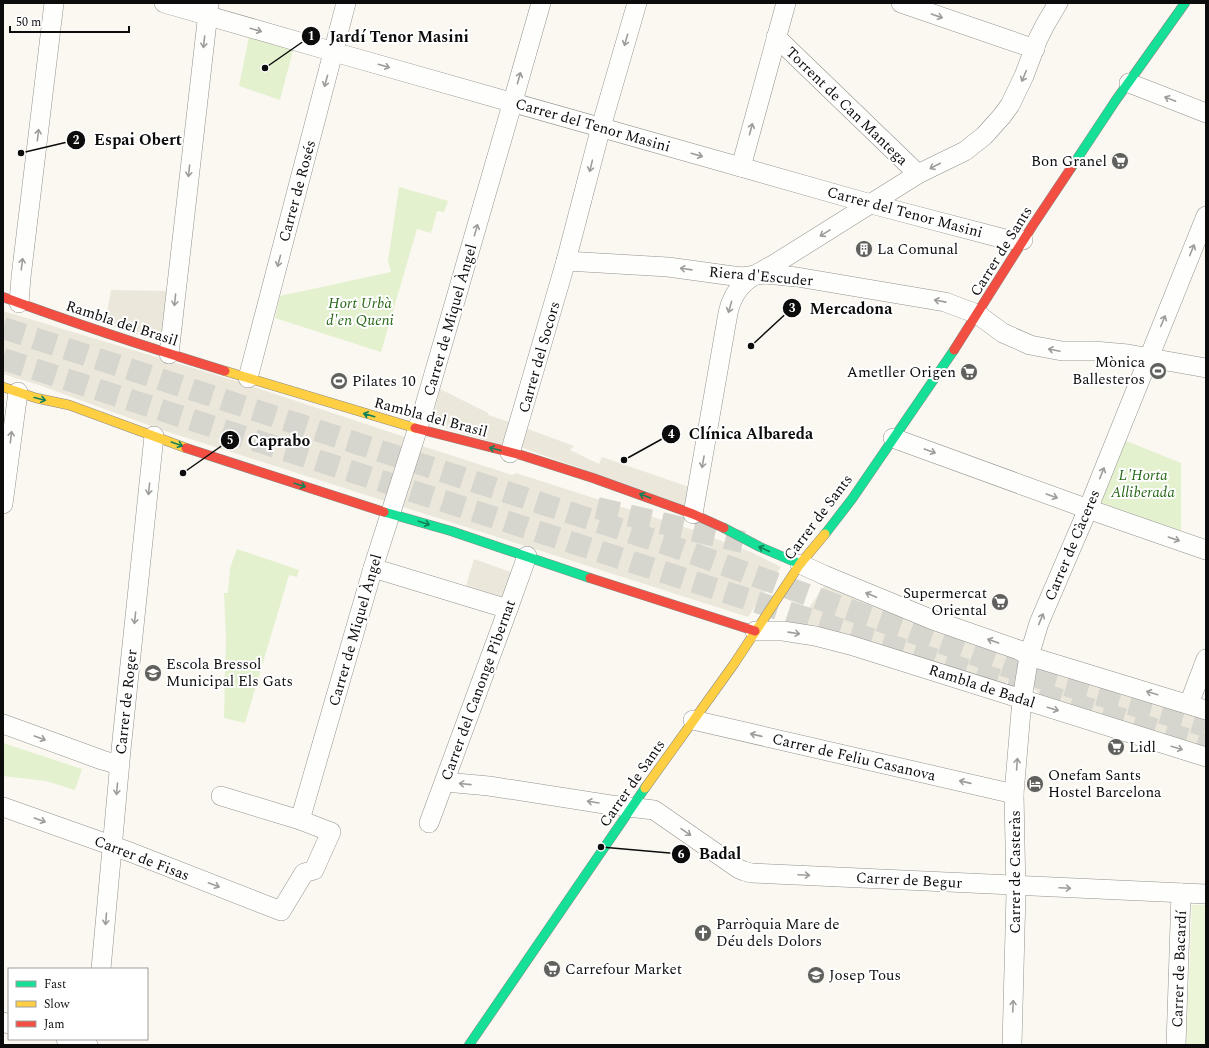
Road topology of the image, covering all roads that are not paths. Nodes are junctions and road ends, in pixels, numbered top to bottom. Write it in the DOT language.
graph roads {
  1 [pos="54,3"];
  2 [pos="164,3"];
  3 [pos="346,3"];
  4 [pos="540,3"];
  5 [pos="637,3"];
  6 [pos="786,3"];
  7 [pos="900,3"];
  8 [pos="1058,3"];
  9 [pos="1185,3"];
  10 [pos="208,10"];
  11 [pos="776,37"];
  12 [pos="1035,49"];
  13 [pos="334,52"];
  14 [pos="1129,82"];
  15 [pos="513,102"];
  16 [pos="1206,114"];
  17 [pos="601,127"];
  18 [pos="741,167"];
  19 [pos="918,174"];
  20 [pos="872,204"];
  21 [pos="1206,216"];
  22 [pos="1023,240"];
  23 [pos="566,261"];
  24 [pos="752,276"];
  25 [pos="11,300"];
  26 [pos="977,314"];
  27 [pos="169,354"];
  28 [pos="1148,357"];
  29 [pos="1206,368"];
  30 [pos="248,378"];
  31 [pos="10,389"];
  32 [pos="418,429"];
  33 [pos="154,436"];
  34 [pos="893,438"];
  35 [pos="510,453"];
  36 [pos="3,504"];
  37 [pos="1088,509"];
  38 [pos="389,514"];
  39 [pos="693,514"];
  40 [pos="1206,550"];
  41 [pos="527,556"];
  42 [pos="800,564"];
  43 [pos="373,568"];
  44 [pos="508,609"];
  45 [pos="755,631"];
  46 [pos="1028,656"];
  47 [pos="1206,659"];
  48 [pos="1022,699"];
  49 [pos="1198,707"];
  50 [pos="693,720"];
  51 [pos="3,724"];
  52 [pos="1206,757"];
  53 [pos="119,766"];
  54 [pos="445,782"];
  55 [pos="1014,794"];
  56 [pos="220,796"];
  57 [pos="3,807"];
  58 [pos="632,807"];
  59 [pos="300,820"];
  60 [pos="428,823"];
  61 [pos="112,846"];
  62 [pos="1016,886"];
  63 [pos="1181,893"];
  64 [pos="1206,894"];
  65 [pos="102,968"];
  66 [pos="70,1040"];
  67 [pos="88,1045"];
  68 [pos="469,1045"];
  69 [pos="1012,1045"];
  70 [pos="1176,1045"];
  25 -- 1 [label="street, one-way"];
  2 -- 10 [label="street, Carrer del Tenor Masini"];
  3 -- 13 [label="street, Carrer de Rosés"];
  15 -- 4 [label="street, Carrer de Miquel Àngel, one-way"];
  5 -- 17 [label="street, Carrer del Socors, one-way"];
  6 -- 11 [label="street"];
  7 -- 12 [label="street, one-way"];
  8 -- 12 [label="street"];
  9 -- 14 [label="street, Carrer de Sants"];
  10 -- 13 [label="street, Carrer del Tenor Masini, one-way"];
  10 -- 27 [label="street, one-way"];
  18 -- 11 [label="street, one-way"];
  11 -- 19 [label="street, Torrent de Can Mantega"];
  12 -- 19 [label="street, one-way"];
  13 -- 15 [label="street, Carrer del Tenor Masini, one-way"];
  13 -- 30 [label="street, Carrer de Rosés, one-way"];
  16 -- 14 [label="street, one-way"];
  14 -- 22 [label="street, Carrer de Sants"];
  15 -- 17 [label="street, Carrer del Tenor Masini"];
  32 -- 15 [label="street, Carrer de Miquel Àngel, one-way"];
  17 -- 18 [label="street, Carrer del Tenor Masini, one-way"];
  17 -- 23 [label="street, Carrer del Socors, one-way"];
  18 -- 20 [label="street, Carrer del Tenor Masini"];
  19 -- 20 [label="street"];
  20 -- 22 [label="street, Carrer del Tenor Masini"];
  20 -- 24 [label="street, one-way"];
  28 -- 21 [label="street, Carrer de Càceres, one-way"];
  22 -- 26 [label="street, Carrer de Sants"];
  24 -- 23 [label="street, Riera d'Escuder, one-way"];
  23 -- 35 [label="street, Carrer del Socors"];
  26 -- 24 [label="street, Riera d'Escuder, one-way"];
  24 -- 39 [label="street, one-way"];
  25 -- 27 [label="street, Rambla del Brasil"];
  28 -- 26 [label="street, Riera d'Escuder, one-way"];
  26 -- 34 [label="street, Carrer de Sants"];
  27 -- 30 [label="street, Rambla del Brasil"];
  28 -- 29 [label="street, Riera d'Escuder"];
  37 -- 28 [label="street, Carrer de Càceres, one-way"];
  32 -- 30 [label="street, Rambla del Brasil, one-way"];
  31 -- 33 [label="street, one-way"];
  36 -- 31 [label="street, one-way"];
  35 -- 32 [label="street, Rambla del Brasil, one-way"];
  32 -- 38 [label="street, Carrer de Miquel Àngel"];
  33 -- 38 [label="street, one-way"];
  33 -- 53 [label="street, Carrer de Roger, one-way"];
  34 -- 37 [label="street, one-way"];
  34 -- 42 [label="street, Carrer de Sants"];
  39 -- 35 [label="street, Rambla del Brasil, one-way"];
  37 -- 40 [label="street, one-way"];
  46 -- 37 [label="street, Carrer de Càceres, one-way"];
  38 -- 41 [label="street, one-way"];
  38 -- 43 [label="street, Carrer de Miquel Àngel"];
  42 -- 39 [label="street, Rambla del Brasil, one-way"];
  41 -- 44 [label="street, Carrer del Canonge Pibernat"];
  41 -- 45 [label="street"];
  42 -- 45 [label="street, Carrer de Sants"];
  46 -- 42 [label="street, one-way"];
  43 -- 44 [label="street"];
  43 -- 59 [label="street, Carrer de Miquel Àngel"];
  44 -- 54 [label="street, Carrer del Canonge Pibernat"];
  45 -- 48 [label="street, Rambla de Badal, one-way"];
  45 -- 50 [label="street, Carrer de Sants"];
  46 -- 48 [label="street, Carrer de Càceres"];
  49 -- 46 [label="street, one-way"];
  47 -- 49 [label="street"];
  48 -- 52 [label="street, Rambla de Badal, one-way"];
  55 -- 48 [label="street, Carrer de Casteràs, one-way"];
  55 -- 50 [label="street, Carrer de Feliu Casanova, one-way"];
  50 -- 58 [label="street, Carrer de Sants"];
  51 -- 53 [label="street, one-way"];
  53 -- 61 [label="street, Carrer de Roger, one-way"];
  58 -- 54 [label="street, Carrer de Begur, one-way"];
  54 -- 60 [label="street, Carrer del Canonge Pibernat"];
  55 -- 62 [label="street, Carrer de Casteràs"];
  56 -- 59 [label="street"];
  57 -- 61 [label="street, Carrer de Fisas, one-way"];
  58 -- 62 [label="street, Carrer de Begur, one-way"];
  58 -- 68 [label="street, Carrer de Sants"];
  61 -- 59 [label="street, Carrer de Fisas, one-way"];
  61 -- 65 [label="street, Carrer de Roger, one-way"];
  62 -- 63 [label="street, Carrer de Begur, one-way"];
  69 -- 62 [label="street, Carrer de Casteràs, one-way"];
  63 -- 64 [label="street, Carrer de Begur"];
  63 -- 70 [label="street, Carrer de Bacardí"];
  66 -- 67 [label="street"];
}
